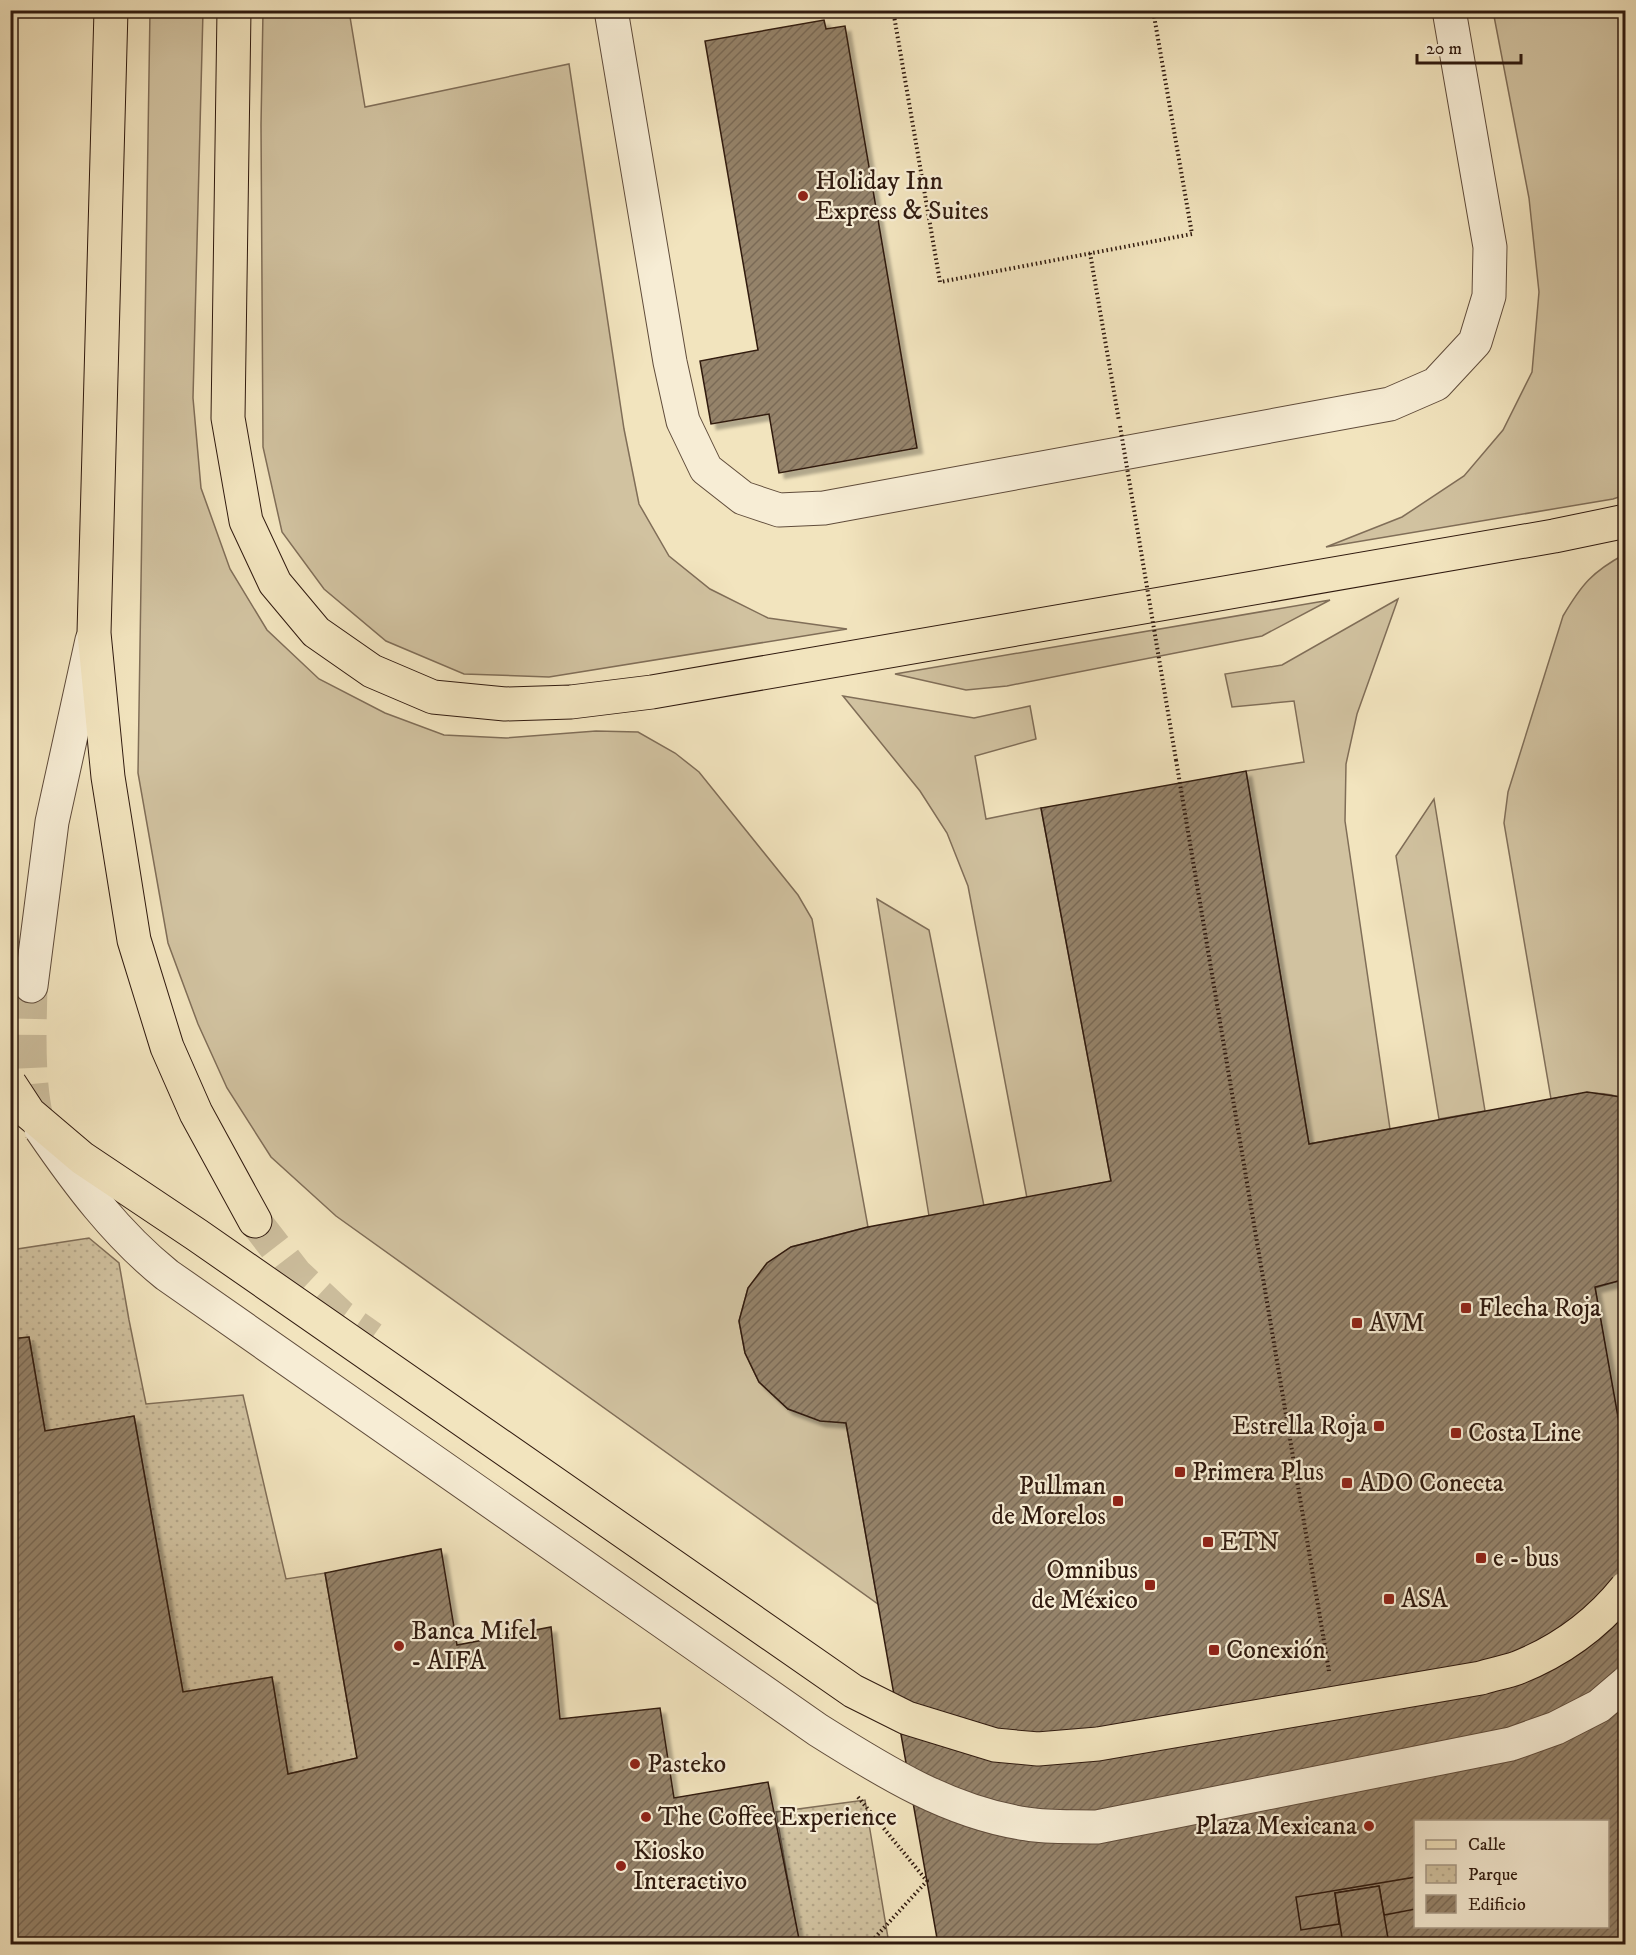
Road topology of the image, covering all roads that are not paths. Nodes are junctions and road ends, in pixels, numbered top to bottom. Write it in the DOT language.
graph roads {
  1 [pos="111,10"];
  2 [pos="234,10"];
  3 [pos="611,10"];
  4 [pos="1449,10"];
  5 [pos="1626,521"];
  6 [pos="94,633"];
  7 [pos="31,986"];
  8 [pos="10,1084"];
  9 [pos="29,1113"];
  10 [pos="255,1221"];
  11 [pos="1626,1588"];
  12 [pos="1626,1683"];
  1 -- 6 [label="main road"];
  2 -- 5 [label="main road"];
  3 -- 4 [label="street"];
  6 -- 7 [label="street"];
  6 -- 10 [label="main road"];
  8 -- 9 [label="main road, bridge"];
  9 -- 11 [label="main road, bridge"];
  9 -- 12 [label="street, bridge"];
}
